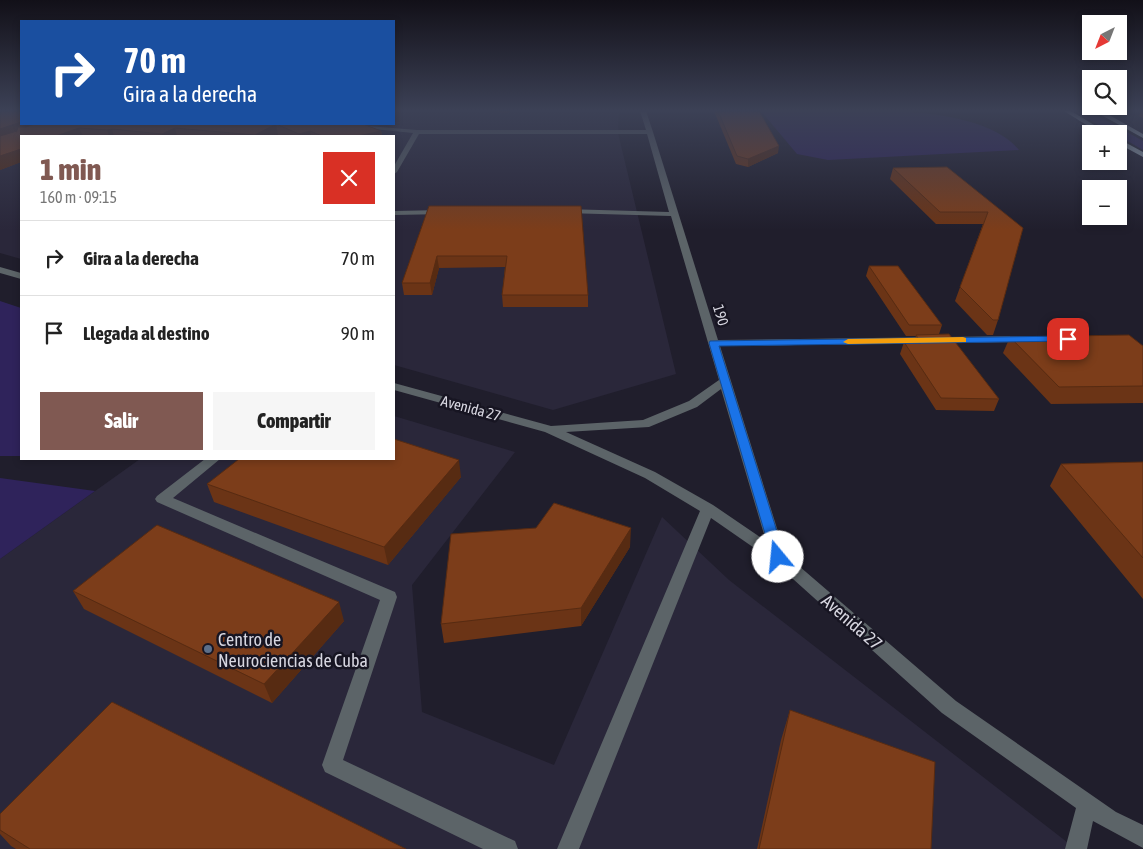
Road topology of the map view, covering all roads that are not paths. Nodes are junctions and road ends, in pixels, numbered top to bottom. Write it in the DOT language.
graph roads {
  1 [pos="406,151"];
  2 [pos="655,151"];
  3 [pos="1134,151"];
  4 [pos="1137,151"];
  5 [pos="1143,155"];
  6 [pos="395,170"];
  7 [pos="556,211"];
  8 [pos="452,212"];
  9 [pos="395,213"];
  10 [pos="674,214"];
  11 [pos="0,270"];
  12 [pos="20,276"];
  13 [pos="1038,339"];
  14 [pos="714,343"];
  15 [pos="725,381"];
  16 [pos="395,386"];
  17 [pos="549,429"];
  18 [pos="212,460"];
  19 [pos="708,509"];
  20 [pos="778,557"];
  21 [pos="1087,804"];
  22 [pos="1143,837"];
  23 [pos="507,849"];
  24 [pos="568,849"];
  25 [pos="1076,849"];
  1 -- 6 [label="street"];
  2 -- 10 [label="street, 190"];
  3 -- 4 [label="street"];
  3 -- 5 [label="main road"];
  7 -- 10 [label="street"];
  8 -- 9 [label="street"];
  10 -- 14 [label="street, 190"];
  11 -- 12 [label="street"];
  13 -- 14 [label="street"];
  14 -- 15 [label="street, 190"];
  15 -- 17 [label="street, Avenida 27"];
  15 -- 20 [label="street, 190"];
  16 -- 17 [label="street, Avenida 27"];
  17 -- 19 [label="street, Avenida 27"];
  18 -- 23 [label="street"];
  19 -- 20 [label="street, Avenida 27"];
  19 -- 24 [label="street"];
  20 -- 21 [label="street, Avenida 27"];
  21 -- 22 [label="street, Avenida 27"];
  21 -- 25 [label="street"];
}
